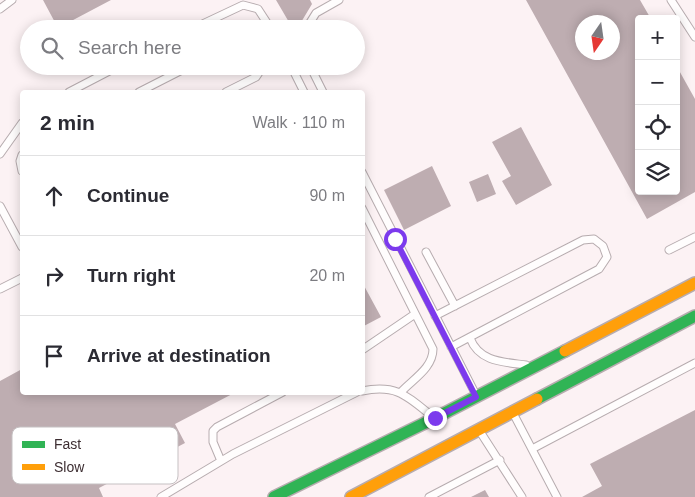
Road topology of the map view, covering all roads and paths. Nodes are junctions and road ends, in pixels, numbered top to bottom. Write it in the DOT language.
graph roads {
  1 [pos="12,0"];
  2 [pos="339,0"];
  3 [pos="671,0"];
  4 [pos="0,9"];
  5 [pos="211,20"];
  6 [pos="264,20"];
  7 [pos="312,20"];
  8 [pos="695,37"];
  9 [pos="102,75"];
  10 [pos="172,75"];
  11 [pos="257,75"];
  12 [pos="296,75"];
  13 [pos="314,75"];
  14 [pos="73,90"];
  15 [pos="143,90"];
  16 [pos="230,90"];
  17 [pos="303,90"];
  18 [pos="322,90"];
  19 [pos="20,126"];
  20 [pos="0,154"];
  21 [pos="365,178"];
  22 [pos="0,206"];
  23 [pos="365,214"];
  24 [pos="695,237"];
  25 [pos="20,243"];
  26 [pos="669,250"];
  27 [pos="426,252"];
  28 [pos="20,279"];
  29 [pos="695,283"];
  30 [pos="0,289"];
  31 [pos="455,306"];
  32 [pos="687,307"];
  33 [pos="415,314"];
  34 [pos="435,316"];
  35 [pos="470,338"];
  36 [pos="451,347"];
  37 [pos="365,348"];
  38 [pos="695,363"];
  39 [pos="534,367"];
  40 [pos="365,390"];
  41 [pos="401,392"];
  42 [pos="277,395"];
  43 [pos="351,395"];
  44 [pos="476,397"];
  45 [pos="513,412"];
  46 [pos="435,418"];
  47 [pos="479,430"];
  48 [pos="532,449"];
  49 [pos="500,460"];
  50 [pos="221,461"];
  51 [pos="161,497"];
  52 [pos="274,497"];
  53 [pos="351,497"];
  54 [pos="428,497"];
  55 [pos="522,497"];
  56 [pos="557,497"];
  1 -- 4 [label="lane"];
  2 -- 7 [label="lane"];
  3 -- 8 [label="lane"];
  5 -- 6 [label="lane"];
  9 -- 14 [label="lane"];
  10 -- 15 [label="lane"];
  11 -- 16 [label="lane"];
  12 -- 17 [label="lane"];
  13 -- 18 [label="lane"];
  19 -- 20 [label="lane"];
  21 -- 34 [label="lane"];
  22 -- 25 [label="lane"];
  23 -- 33 [label="lane"];
  24 -- 26 [label="lane"];
  27 -- 31 [label="lane"];
  28 -- 30 [label="lane"];
  29 -- 32 [label="street"];
  31 -- 34 [label="lane"];
  31 -- 35 [label="lane"];
  32 -- 39 [label="street"];
  32 -- 45 [label="street"];
  33 -- 37 [label="lane"];
  33 -- 41 [label="lane"];
  34 -- 36 [label="lane"];
  35 -- 36 [label="lane"];
  35 -- 39 [label="lane"];
  36 -- 44 [label="lane"];
  38 -- 48 [label="lane"];
  39 -- 44 [label="street"];
  40 -- 41 [label="lane"];
  41 -- 46 [label="lane"];
  42 -- 50 [label="lane"];
  43 -- 50 [label="lane"];
  44 -- 46 [label="street"];
  45 -- 47 [label="street"];
  45 -- 48 [label="lane"];
  46 -- 52 [label="street"];
  47 -- 49 [label="lane"];
  47 -- 53 [label="street"];
  48 -- 56 [label="lane"];
  49 -- 54 [label="lane"];
  49 -- 55 [label="lane"];
  50 -- 51 [label="lane"];
}
